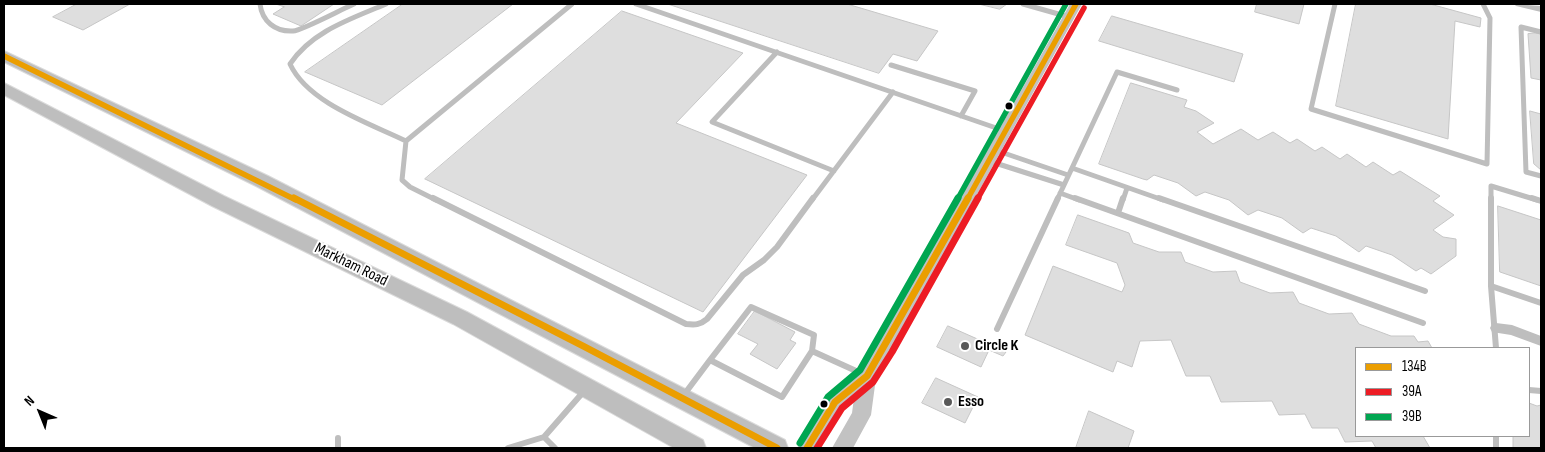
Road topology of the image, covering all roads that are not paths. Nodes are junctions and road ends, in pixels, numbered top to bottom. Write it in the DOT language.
graph roads {
  1 [pos="260,4"];
  2 [pos="354,4"];
  3 [pos="386,4"];
  4 [pos="572,4"];
  5 [pos="636,4"];
  6 [pos="1023,4"];
  7 [pos="1335,4"];
  8 [pos="1483,4"];
  9 [pos="1520,4"];
  10 [pos="1541,9"];
  11 [pos="1073,10"];
  12 [pos="1541,32"];
  13 [pos="776,52"];
  14 [pos="4,56"];
  15 [pos="891,65"];
  16 [pos="4,88"];
  17 [pos="1177,90"];
  18 [pos="893,92"];
  19 [pos="961,116"];
  20 [pos="1005,131"];
  21 [pos="406,140"];
  22 [pos="992,155"];
  23 [pos="1072,168"];
  24 [pos="834,171"];
  25 [pos="1068,175"];
  26 [pos="1541,176"];
  27 [pos="1064,185"];
  28 [pos="1127,188"];
  29 [pos="1060,193"];
  30 [pos="1541,201"];
  31 [pos="1118,214"];
  32 [pos="1492,286"];
  33 [pos="1425,291"];
  34 [pos="1541,303"];
  35 [pos="1423,323"];
  36 [pos="1496,328"];
  37 [pos="997,329"];
  38 [pos="1541,341"];
  39 [pos="1496,347"];
  40 [pos="812,351"];
  41 [pos="710,360"];
  42 [pos="867,376"];
  43 [pos="586,388"];
  44 [pos="682,397"];
  45 [pos="544,437"];
  46 [pos="338,438"];
  47 [pos="338,448"];
  48 [pos="508,448"];
  49 [pos="555,448"];
  50 [pos="695,448"];
  51 [pos="777,448"];
  52 [pos="807,448"];
  53 [pos="842,448"];
  1 -- 2 [label="lane"];
  3 -- 21 [label="lane"];
  4 -- 21 [label="lane"];
  5 -- 13 [label="lane"];
  6 -- 11 [label="lane"];
  7 -- 8 [label="lane"];
  9 -- 10 [label="street"];
  11 -- 20 [label="main road"];
  12 -- 26 [label="lane"];
  13 -- 18 [label="lane"];
  13 -- 24 [label="lane"];
  14 -- 44 [label="main road, Markham Road"];
  15 -- 19 [label="lane"];
  16 -- 43 [label="main road, Markham Road"];
  17 -- 23 [label="lane"];
  18 -- 19 [label="lane"];
  18 -- 24 [label="lane"];
  19 -- 20 [label="lane"];
  20 -- 22 [label="main road"];
  21 -- 24 [label="lane"];
  22 -- 25 [label="lane"];
  22 -- 27 [label="lane"];
  22 -- 42 [label="main road"];
  23 -- 25 [label="lane"];
  23 -- 28 [label="lane"];
  25 -- 27 [label="lane"];
  27 -- 29 [label="lane"];
  28 -- 31 [label="lane"];
  28 -- 33 [label="lane"];
  29 -- 31 [label="lane"];
  29 -- 37 [label="lane"];
  30 -- 32 [label="lane"];
  31 -- 35 [label="lane"];
  32 -- 34 [label="lane"];
  32 -- 36 [label="lane"];
  36 -- 38 [label="street"];
  36 -- 39 [label="lane"];
  40 -- 41 [label="lane"];
  40 -- 41 [label="lane"];
  40 -- 42 [label="lane"];
  41 -- 44 [label="lane"];
  42 -- 52 [label="main road"];
  42 -- 53 [label="main road"];
  43 -- 45 [label="lane"];
  43 -- 50 [label="main road, Markham Road"];
  44 -- 51 [label="main road, Markham Road"];
  45 -- 48 [label="lane"];
  45 -- 49 [label="lane"];
  46 -- 47 [label="lane"];
}
